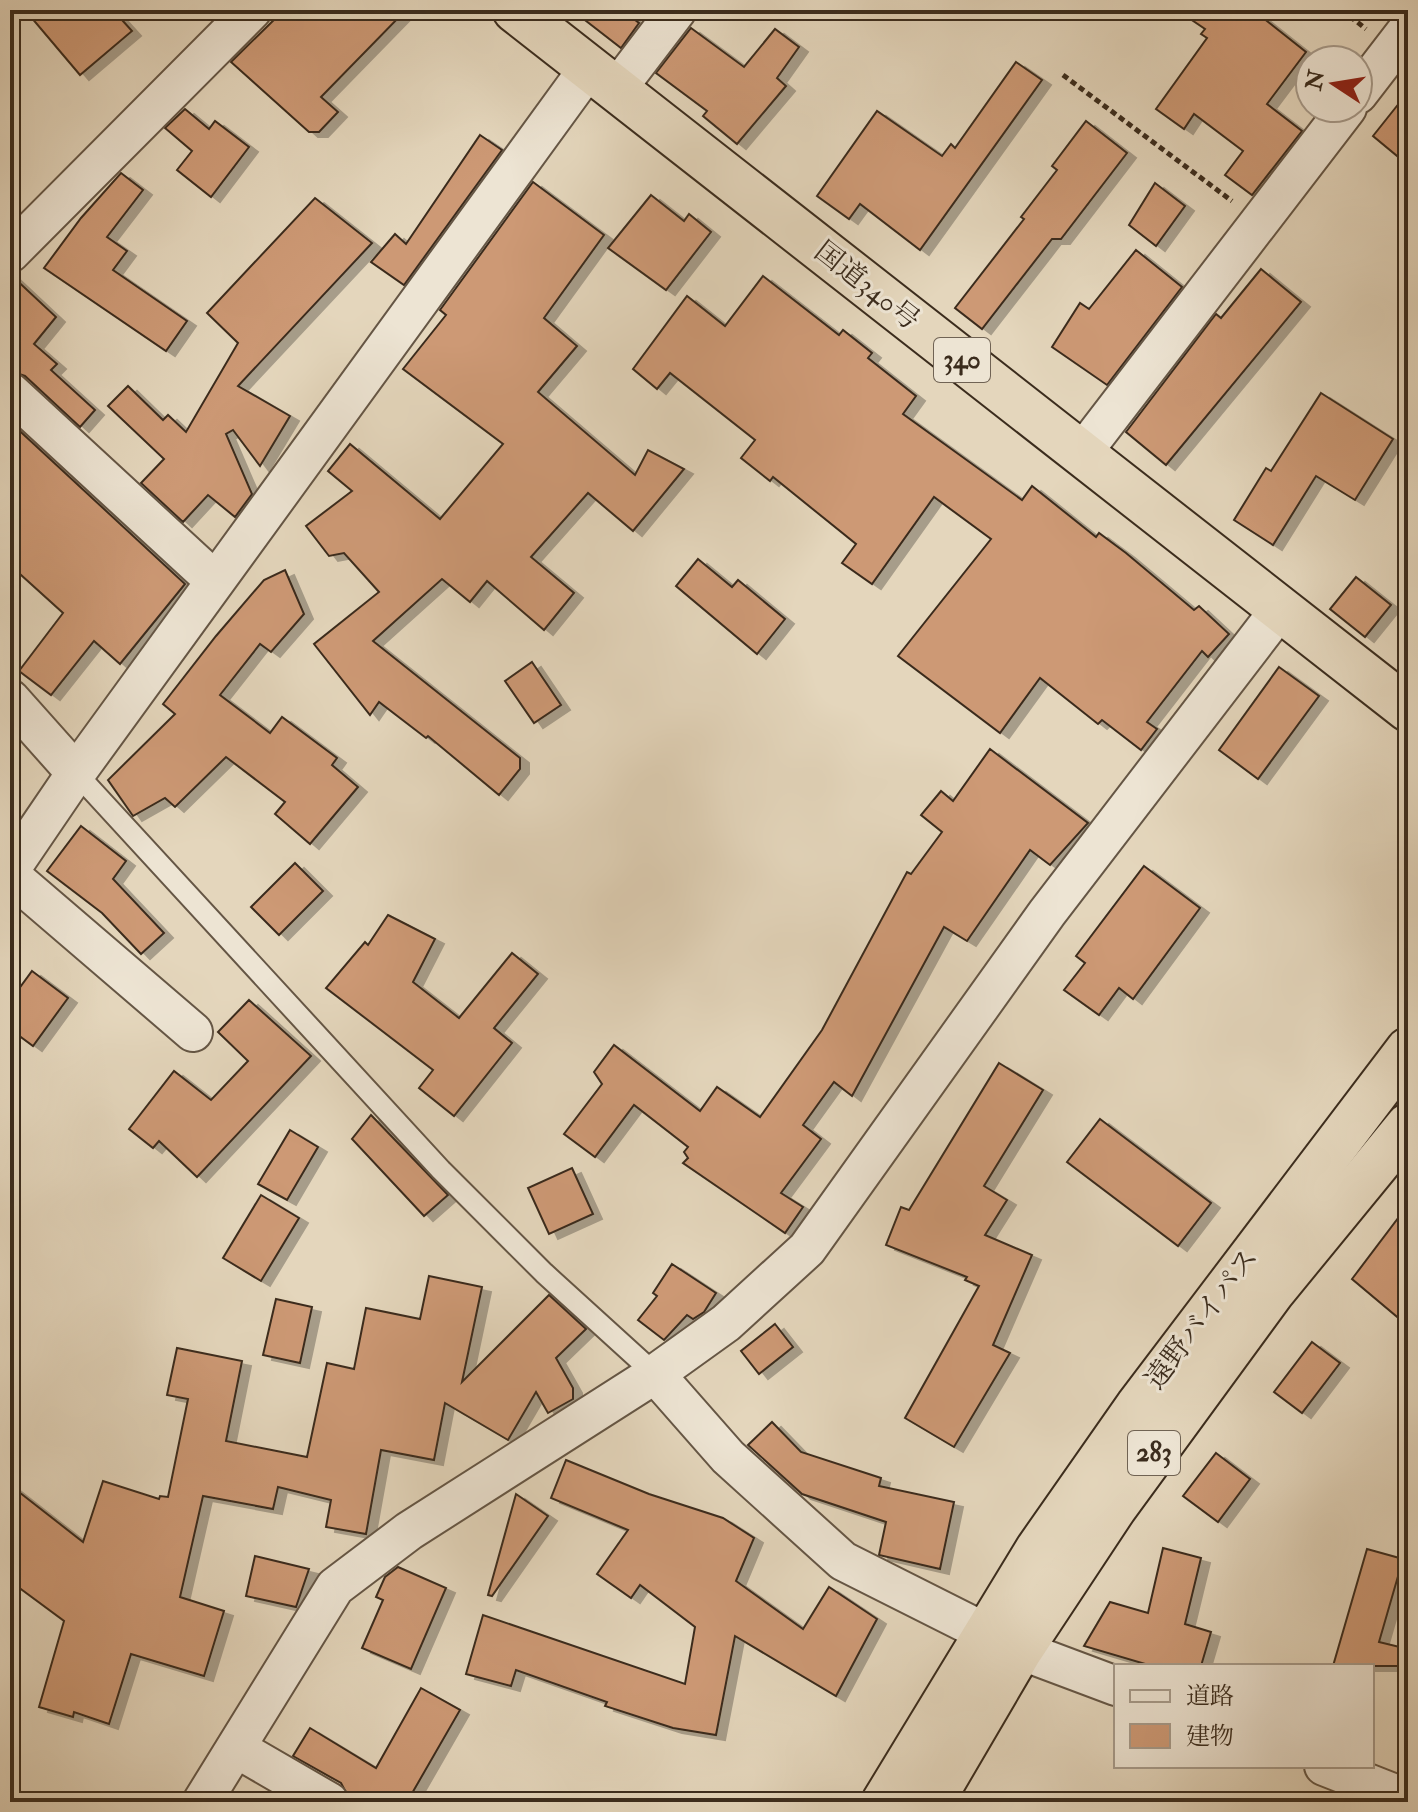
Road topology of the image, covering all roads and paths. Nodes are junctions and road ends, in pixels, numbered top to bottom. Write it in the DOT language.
graph roads {
  1 [pos="252,10"];
  2 [pos="515,10"];
  3 [pos="677,10"];
  4 [pos="1408,29"];
  5 [pos="1374,73"];
  6 [pos="1063,75"];
  7 [pos="602,80"];
  8 [pos="1335,124"];
  9 [pos="1260,221"];
  10 [pos="10,253"];
  11 [pos="10,392"];
  12 [pos="1082,453"];
  13 [pos="215,581"];
  14 [pos="1281,608"];
  15 [pos="10,699"];
  16 [pos="1408,709"];
  17 [pos="76,773"];
  18 [pos="10,872"];
  19 [pos="193,1032"];
  20 [pos="1408,1050"];
  21 [pos="1408,1126"];
  22 [pos="655,1374"];
  23 [pos="1002,1641"];
  24 [pos="1114,1685"];
  25 [pos="236,1748"];
  26 [pos="1329,1768"];
  27 [pos="1408,1799"];
  28 [pos="202,1802"];
  29 [pos="329,1802"];
  30 [pos="884,1802"];
  31 [pos="931,1802"];
  1 -- 10 [label="street"];
  2 -- 7 [label="highway, 国道340号 / 340"];
  3 -- 7 [label="street"];
  4 -- 5 [label="street"];
  6 -- 9 [label="path"];
  7 -- 12 [label="highway, 国道340号 / 340"];
  7 -- 13 [label="street"];
  8 -- 9 [label="street"];
  9 -- 12 [label="street"];
  11 -- 13 [label="street"];
  12 -- 14 [label="highway, 国道340号 / 340"];
  13 -- 17 [label="street"];
  14 -- 16 [label="highway, 国道340号 / 340"];
  14 -- 22 [label="street"];
  15 -- 17 [label="street"];
  17 -- 18 [label="street"];
  17 -- 22 [label="lane"];
  18 -- 19 [label="street"];
  20 -- 23 [label="highway, 遠野バイパス / 283"];
  21 -- 23 [label="highway, 遠野バイパス / 283"];
  22 -- 23 [label="street"];
  22 -- 25 [label="street"];
  23 -- 24 [label="street"];
  23 -- 30 [label="highway, 遠野バイパス / 283"];
  23 -- 31 [label="highway, 遠野バイパス / 283"];
  25 -- 28 [label="street"];
  25 -- 29 [label="street"];
  26 -- 27 [label="street"];
}
